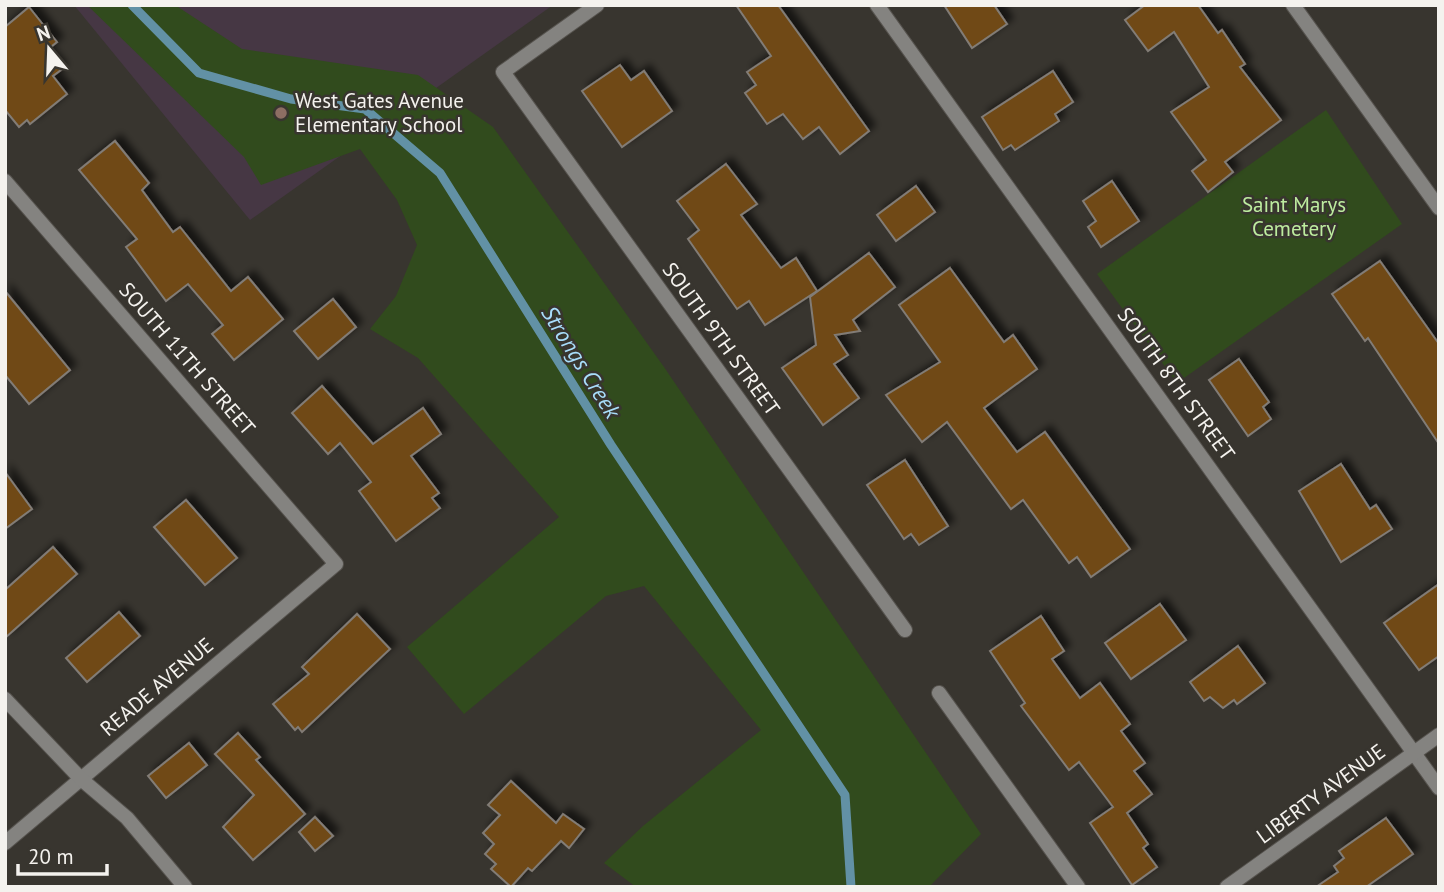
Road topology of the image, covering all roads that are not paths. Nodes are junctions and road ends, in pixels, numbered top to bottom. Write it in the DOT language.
graph roads {
  1 [pos="597,5"];
  2 [pos="877,5"];
  3 [pos="1293,5"];
  4 [pos="5,181"];
  5 [pos="1439,208"];
  6 [pos="336,564"];
  7 [pos="905,630"];
  8 [pos="939,693"];
  9 [pos="5,699"];
  10 [pos="1439,735"];
  11 [pos="1414,753"];
  12 [pos="81,779"];
  13 [pos="1439,788"];
  14 [pos="5,843"];
  15 [pos="185,887"];
  16 [pos="1078,887"];
  17 [pos="1227,887"];
  1 -- 7 [label="street, SOUTH 9TH STREET"];
  2 -- 11 [label="street, SOUTH 8TH STREET"];
  3 -- 5 [label="street"];
  4 -- 6 [label="street, SOUTH 11TH STREET"];
  6 -- 12 [label="street, READE AVENUE"];
  8 -- 16 [label="street"];
  9 -- 12 [label="street"];
  10 -- 11 [label="street, LIBERTY AVENUE"];
  11 -- 13 [label="street, SOUTH 8TH STREET"];
  11 -- 17 [label="street, LIBERTY AVENUE"];
  12 -- 14 [label="street, READE AVENUE"];
  12 -- 15 [label="street"];
}
